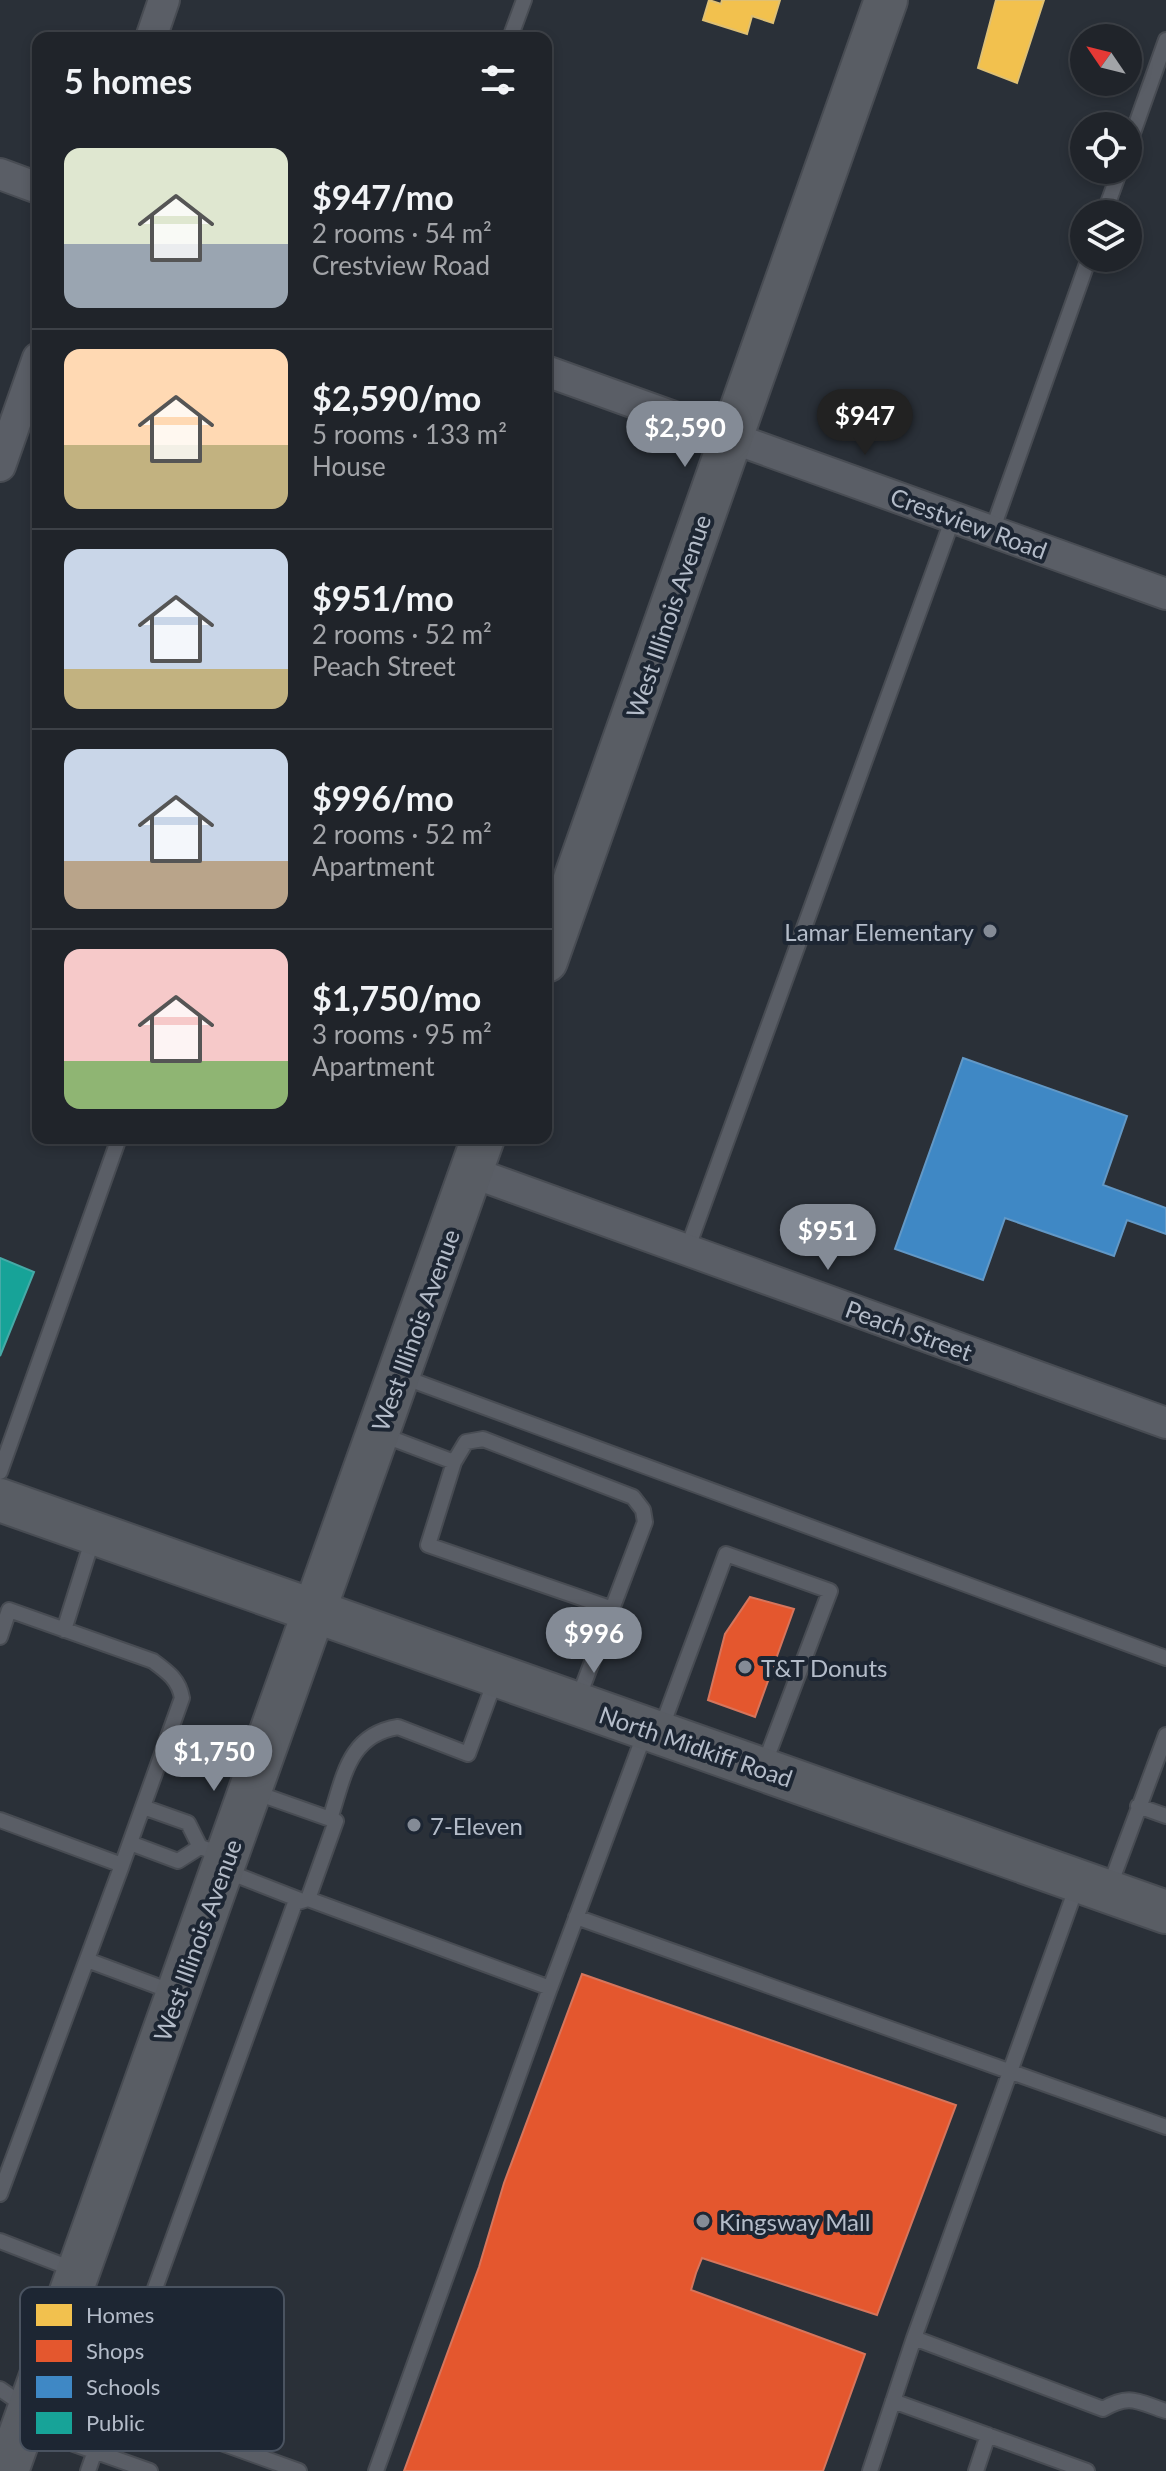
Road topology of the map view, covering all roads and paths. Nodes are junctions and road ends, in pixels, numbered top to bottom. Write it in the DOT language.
graph roads {
  1 [pos="164,0"];
  2 [pos="524,0"];
  3 [pos="886,0"];
  4 [pos="153,32"];
  5 [pos="512,32"];
  6 [pos="1166,40"];
  7 [pos="1140,112"];
  8 [pos="0,174"];
  9 [pos="32,186"];
  10 [pos="1084,272"];
  11 [pos="552,373"];
  12 [pos="32,375"];
  13 [pos="731,438"];
  14 [pos="0,466"];
  15 [pos="953,518"];
  16 [pos="992,531"];
  17 [pos="1166,594"];
  18 [pos="552,944"];
  19 [pos="117,1144"];
  20 [pos="477,1155"];
  21 [pos="687,1250"];
  22 [pos="398,1375"];
  23 [pos="1166,1423"];
  24 [pos="378,1433"];
  25 [pos="454,1462"];
  26 [pos="0,1472"];
  27 [pos="0,1500"];
  28 [pos="95,1533"];
  29 [pos="613,1609"];
  30 [pos="314,1610"];
  31 [pos="64,1630"];
  32 [pos="0,1637"];
  33 [pos="1166,1658"];
  34 [pos="497,1675"];
  35 [pos="576,1703"];
  36 [pos="653,1730"];
  37 [pos="1166,1735"];
  38 [pos="762,1769"];
  39 [pos="250,1790"];
  40 [pos="1138,1806"];
  41 [pos="143,1807"];
  42 [pos="1166,1816"];
  43 [pos="330,1819"];
  44 [pos="0,1820"];
  45 [pos="130,1843"];
  46 [pos="216,1857"];
  47 [pos="122,1865"];
  48 [pos="1093,1886"];
  49 [pos="304,1900"];
  50 [pos="1166,1912"];
  51 [pos="576,1917"];
  52 [pos="87,1960"];
  53 [pos="550,1988"];
  54 [pos="177,1994"];
  55 [pos="1010,2073"];
  56 [pos="1166,2127"];
  57 [pos="0,2194"];
  58 [pos="0,2241"];
  59 [pos="79,2271"];
  60 [pos="72,2287"];
  61 [pos="156,2287"];
  62 [pos="914,2338"];
  63 [pos="893,2401"];
  64 [pos="1166,2411"];
  65 [pos="20,2414"];
  66 [pos="988,2435"];
  67 [pos="95,2451"];
  68 [pos="243,2451"];
  69 [pos="7,2471"];
  70 [pos="88,2471"];
  71 [pos="150,2471"];
  72 [pos="299,2471"];
  73 [pos="376,2471"];
  74 [pos="870,2471"];
  75 [pos="976,2471"];
  76 [pos="1087,2471"];
  1 -- 4 [label="street"];
  2 -- 5 [label="lane"];
  3 -- 13 [label="main road, West Illinois Avenue"];
  6 -- 7 [label="lane"];
  8 -- 9 [label="street"];
  10 -- 16 [label="lane"];
  11 -- 13 [label="street, Crestview Road"];
  12 -- 14 [label="street"];
  13 -- 15 [label="street, Crestview Road"];
  13 -- 18 [label="main road, West Illinois Avenue"];
  15 -- 16 [label="street, Crestview Road"];
  15 -- 21 [label="lane"];
  16 -- 17 [label="street, Crestview Road"];
  19 -- 26 [label="lane"];
  20 -- 21 [label="street, Peach Street"];
  20 -- 22 [label="main road, West Illinois Avenue"];
  21 -- 23 [label="street, Peach Street"];
  22 -- 24 [label="main road, West Illinois Avenue"];
  22 -- 33 [label="lane"];
  24 -- 25 [label="lane"];
  24 -- 30 [label="main road, West Illinois Avenue"];
  25 -- 29 [label="lane"];
  25 -- 29 [label="lane"];
  27 -- 28 [label="main road, North Midkiff Road"];
  28 -- 30 [label="main road, North Midkiff Road"];
  28 -- 31 [label="lane"];
  29 -- 35 [label="lane"];
  30 -- 34 [label="main road, North Midkiff Road"];
  30 -- 39 [label="main road, West Illinois Avenue"];
  31 -- 32 [label="lane"];
  31 -- 41 [label="lane"];
  34 -- 35 [label="main road, North Midkiff Road"];
  34 -- 43 [label="lane"];
  35 -- 36 [label="main road, North Midkiff Road"];
  36 -- 38 [label="main road, North Midkiff Road"];
  36 -- 38 [label="lane"];
  36 -- 51 [label="lane"];
  37 -- 40 [label="lane"];
  38 -- 48 [label="main road, North Midkiff Road"];
  39 -- 43 [label="lane"];
  39 -- 46 [label="main road, West Illinois Avenue"];
  40 -- 42 [label="lane"];
  40 -- 48 [label="lane"];
  41 -- 45 [label="lane"];
  41 -- 46 [label="lane"];
  43 -- 49 [label="lane"];
  44 -- 47 [label="lane"];
  45 -- 46 [label="lane"];
  45 -- 47 [label="lane"];
  46 -- 49 [label="lane"];
  46 -- 54 [label="main road, West Illinois Avenue"];
  47 -- 52 [label="lane"];
  48 -- 50 [label="main road, North Midkiff Road"];
  48 -- 55 [label="lane"];
  49 -- 53 [label="lane"];
  49 -- 61 [label="lane"];
  51 -- 53 [label="lane"];
  51 -- 55 [label="lane"];
  52 -- 54 [label="lane"];
  52 -- 57 [label="lane"];
  53 -- 73 [label="lane"];
  54 -- 59 [label="main road, West Illinois Avenue"];
  55 -- 56 [label="lane"];
  55 -- 62 [label="lane"];
  58 -- 59 [label="lane"];
  59 -- 60 [label="main road, West Illinois Avenue"];
  62 -- 63 [label="lane"];
  62 -- 64 [label="lane"];
  63 -- 66 [label="lane"];
  63 -- 74 [label="lane"];
  65 -- 69 [label="main road, West Illinois Avenue"];
  66 -- 75 [label="lane"];
  66 -- 76 [label="lane"];
  67 -- 70 [label="lane"];
  67 -- 71 [label="lane"];
  68 -- 72 [label="lane"];
}
